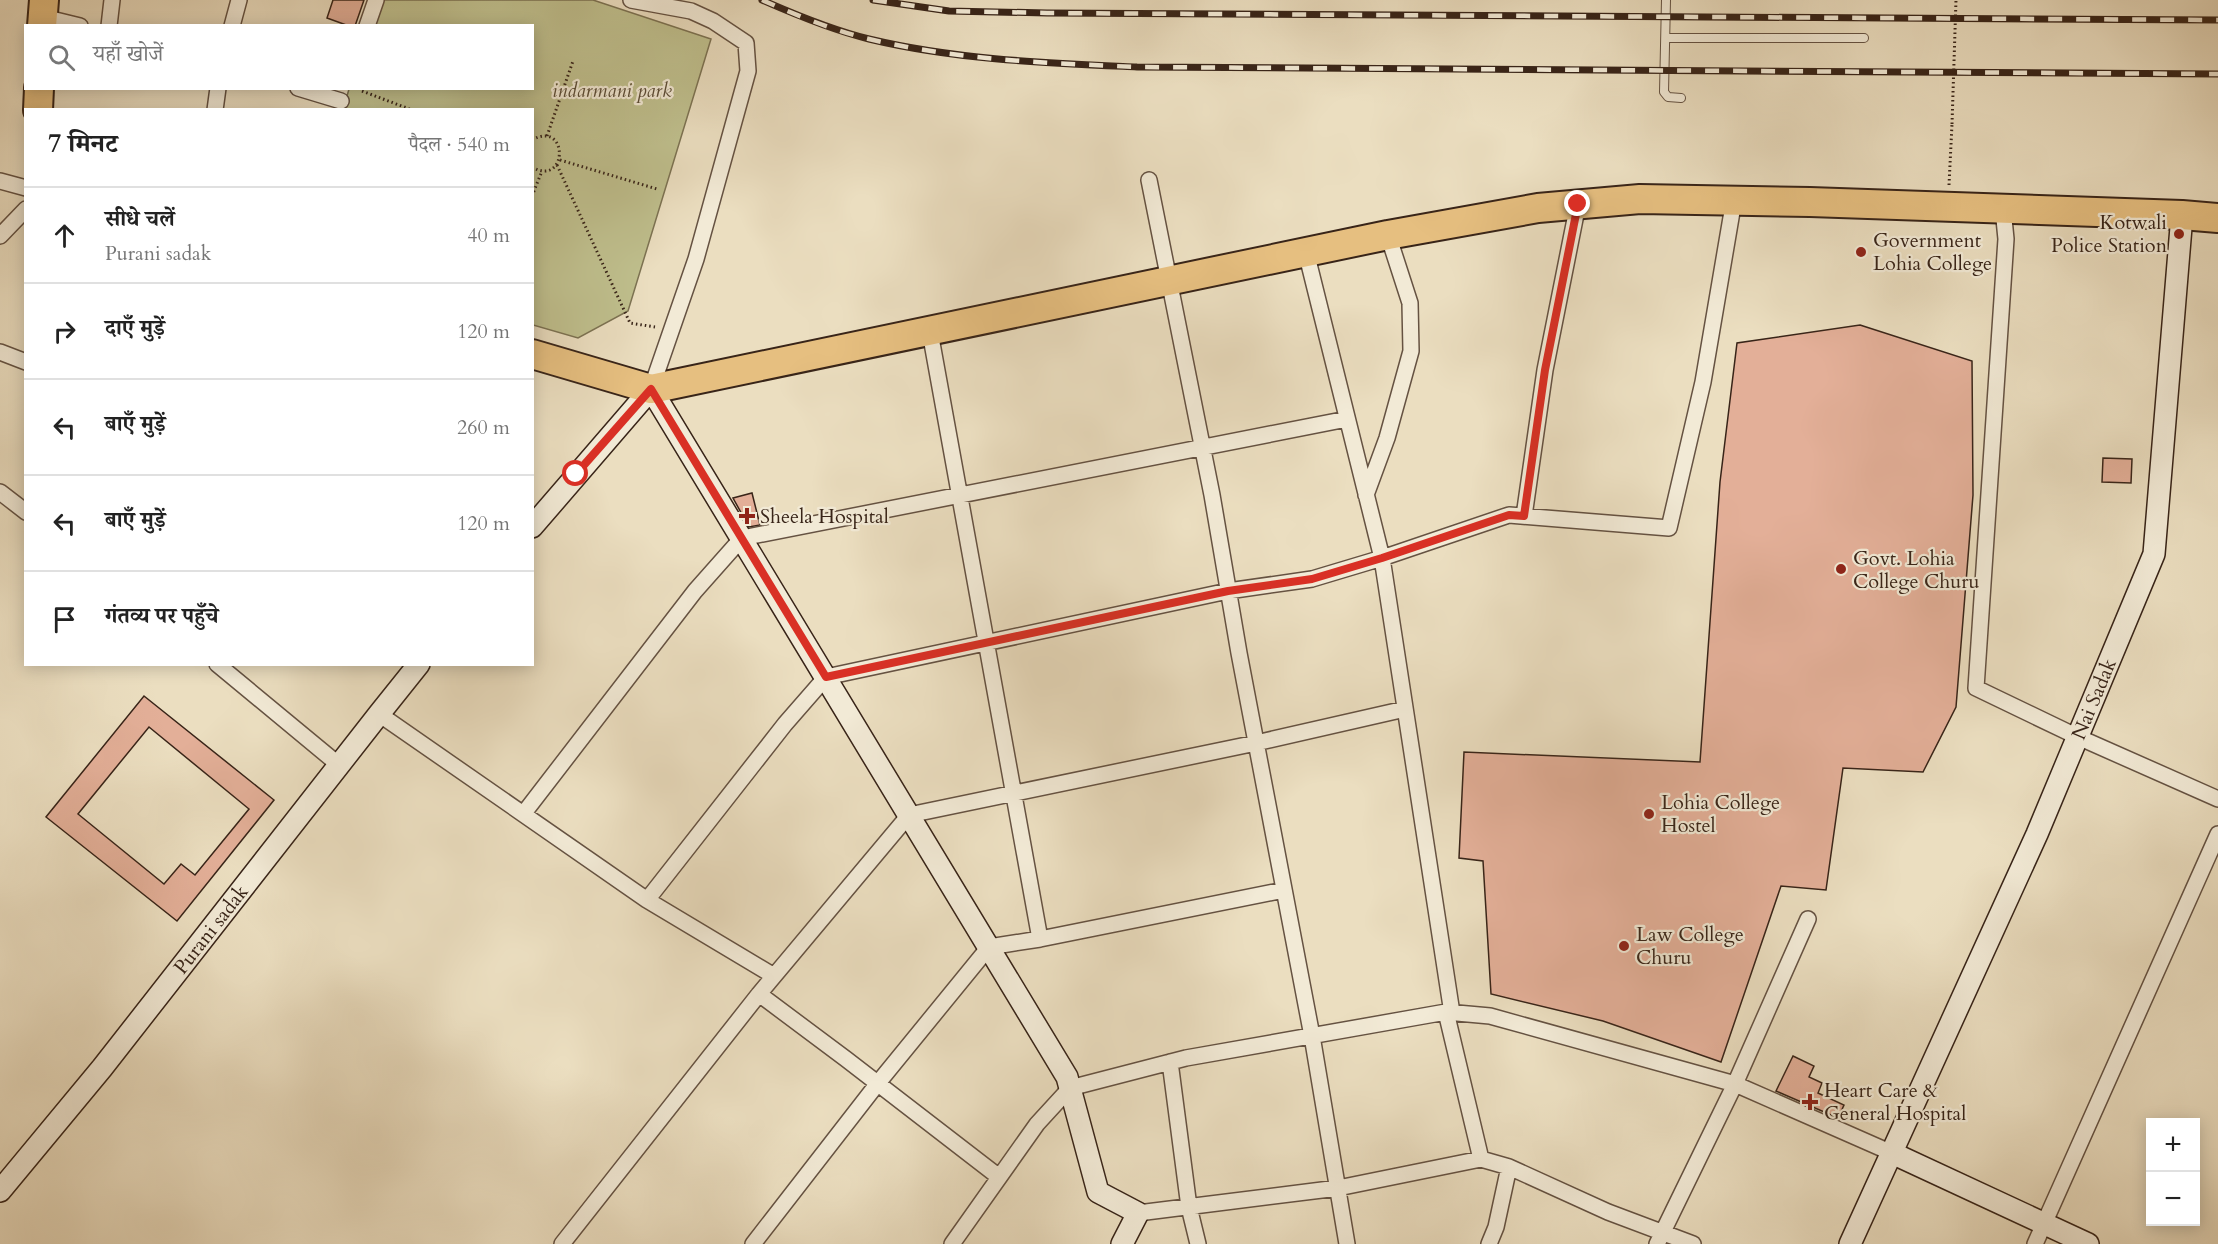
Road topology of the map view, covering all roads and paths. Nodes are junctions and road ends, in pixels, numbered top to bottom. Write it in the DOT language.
graph roads {
  1 [pos="111,0"];
  2 [pos="239,0"];
  3 [pos="376,0"];
  4 [pos="631,0"];
  5 [pos="1666,0"];
  6 [pos="1956,0"];
  7 [pos="43,14"];
  8 [pos="74,24"];
  9 [pos="109,24"];
  10 [pos="233,24"];
  11 [pos="368,24"];
  12 [pos="1666,38"];
  13 [pos="1864,38"];
  14 [pos="573,62"];
  15 [pos="39,90"];
  16 [pos="218,90"];
  17 [pos="305,90"];
  18 [pos="362,91"];
  19 [pos="1681,98"];
  20 [pos="341,100"];
  21 [pos="38,108"];
  22 [pos="215,108"];
  23 [pos="407,108"];
  24 [pos="547,136"];
  25 [pos="534,139"];
  26 [pos="560,160"];
  27 [pos="557,165"];
  28 [pos="534,168"];
  29 [pos="542,171"];
  30 [pos="1149,180"];
  31 [pos="0,181"];
  32 [pos="24,187"];
  33 [pos="657,189"];
  34 [pos="534,191"];
  35 [pos="1734,200"];
  36 [pos="1578,204"];
  37 [pos="1948,207"];
  38 [pos="2003,209"];
  39 [pos="24,211"];
  40 [pos="2182,215"];
  41 [pos="2218,218"];
  42 [pos="1388,235"];
  43 [pos="0,236"];
  44 [pos="1306,252"];
  45 [pos="1169,281"];
  46 [pos="671,331"];
  47 [pos="930,332"];
  48 [pos="0,352"];
  49 [pos="534,355"];
  50 [pos="24,361"];
  51 [pos="651,389"];
  52 [pos="1347,418"];
  53 [pos="1203,448"];
  54 [pos="0,492"];
  55 [pos="960,494"];
  56 [pos="1366,495"];
  57 [pos="24,510"];
  58 [pos="1524,516"];
  59 [pos="534,525"];
  60 [pos="742,538"];
  61 [pos="1382,558"];
  62 [pos="1228,591"];
  63 [pos="986,642"];
  64 [pos="219,666"];
  65 [pos="417,666"];
  66 [pos="826,677"];
  67 [pos="1405,709"];
  68 [pos="378,714"];
  69 [pos="2078,737"];
  70 [pos="1256,743"];
  71 [pos="339,765"];
  72 [pos="1014,794"];
  73 [pos="2218,799"];
  74 [pos="524,813"];
  75 [pos="909,815"];
  76 [pos="2218,834"];
  77 [pos="1284,890"];
  78 [pos="647,900"];
  79 [pos="1808,919"];
  80 [pos="1040,939"];
  81 [pos="988,947"];
  82 [pos="774,976"];
  83 [pos="759,994"];
  84 [pos="1449,1013"];
  85 [pos="1312,1036"];
  86 [pos="1170,1062"];
  87 [pos="878,1083"];
  88 [pos="1736,1084"];
  89 [pos="1070,1088"];
  90 [pos="1892,1153"];
  91 [pos="1480,1160"];
  92 [pos="1509,1167"];
  93 [pos="999,1178"];
  94 [pos="1338,1188"];
  95 [pos="0,1191"];
  96 [pos="1189,1207"];
  97 [pos="1138,1213"];
  98 [pos="2044,1224"];
  99 [pos="1660,1238"];
  100 [pos="562,1244"];
  101 [pos="753,1244"];
  102 [pos="952,1244"];
  103 [pos="1122,1244"];
  104 [pos="1198,1244"];
  105 [pos="1347,1244"];
  106 [pos="1489,1244"];
  107 [pos="1694,1244"];
  108 [pos="1850,1244"];
  109 [pos="2035,1244"];
  110 [pos="2088,1244"];
  1 -- 9 [label="street"];
  2 -- 10 [label="street"];
  3 -- 11 [label="street"];
  4 -- 46 [label="street"];
  5 -- 12 [label="lane"];
  6 -- 37 [label="path, bridge"];
  7 -- 8 [label="street"];
  12 -- 13 [label="lane"];
  12 -- 19 [label="lane"];
  14 -- 24 [label="path"];
  15 -- 21 [label="highway"];
  16 -- 22 [label="street"];
  17 -- 20 [label="street"];
  18 -- 23 [label="path"];
  24 -- 25 [label="path"];
  24 -- 26 [label="path"];
  26 -- 27 [label="path"];
  26 -- 33 [label="path"];
  27 -- 29 [label="path"];
  27 -- 46 [label="path"];
  28 -- 29 [label="path"];
  29 -- 34 [label="path"];
  30 -- 45 [label="street"];
  31 -- 32 [label="street"];
  35 -- 36 [label="highway"];
  35 -- 37 [label="highway"];
  35 -- 58 [label="street"];
  36 -- 42 [label="highway"];
  36 -- 58 [label="street"];
  37 -- 38 [label="highway"];
  38 -- 40 [label="highway"];
  38 -- 69 [label="street"];
  39 -- 43 [label="street"];
  40 -- 41 [label="highway"];
  40 -- 69 [label="main road, Nai Sadak"];
  42 -- 44 [label="highway"];
  42 -- 56 [label="street"];
  44 -- 45 [label="highway"];
  44 -- 52 [label="street"];
  45 -- 47 [label="highway"];
  45 -- 53 [label="street"];
  46 -- 51 [label="street"];
  47 -- 51 [label="highway"];
  47 -- 55 [label="street"];
  48 -- 50 [label="street"];
  49 -- 51 [label="highway"];
  51 -- 59 [label="main road"];
  51 -- 60 [label="main road"];
  52 -- 53 [label="street"];
  52 -- 56 [label="street"];
  53 -- 55 [label="street"];
  53 -- 62 [label="street"];
  54 -- 57 [label="street"];
  55 -- 60 [label="street"];
  55 -- 63 [label="street"];
  56 -- 61 [label="street"];
  58 -- 61 [label="street"];
  60 -- 66 [label="main road"];
  60 -- 74 [label="street"];
  61 -- 62 [label="street"];
  61 -- 67 [label="street"];
  62 -- 63 [label="street"];
  62 -- 70 [label="street"];
  63 -- 66 [label="street"];
  63 -- 72 [label="street"];
  64 -- 71 [label="street"];
  65 -- 68 [label="main road, Purani sadak"];
  66 -- 75 [label="main road"];
  66 -- 78 [label="street"];
  67 -- 70 [label="street"];
  67 -- 84 [label="street"];
  68 -- 71 [label="main road, Purani sadak"];
  68 -- 74 [label="street"];
  69 -- 73 [label="street"];
  69 -- 90 [label="main road, Nai Sadak"];
  70 -- 72 [label="street"];
  70 -- 77 [label="street"];
  71 -- 95 [label="main road, Purani sadak"];
  72 -- 75 [label="street"];
  72 -- 80 [label="street"];
  74 -- 78 [label="street"];
  75 -- 81 [label="main road"];
  75 -- 82 [label="street"];
  76 -- 98 [label="street"];
  77 -- 80 [label="street"];
  77 -- 85 [label="street"];
  78 -- 82 [label="street"];
  79 -- 88 [label="street"];
  80 -- 81 [label="street"];
  81 -- 87 [label="street"];
  81 -- 89 [label="main road"];
  82 -- 83 [label="street"];
  83 -- 87 [label="street"];
  83 -- 100 [label="street"];
  84 -- 85 [label="street"];
  84 -- 88 [label="street"];
  84 -- 91 [label="street"];
  85 -- 86 [label="street"];
  85 -- 94 [label="street"];
  86 -- 89 [label="street"];
  86 -- 96 [label="street"];
  87 -- 93 [label="street"];
  87 -- 101 [label="street"];
  88 -- 90 [label="street"];
  88 -- 99 [label="street"];
  89 -- 93 [label="street"];
  89 -- 97 [label="main road"];
  90 -- 98 [label="main road"];
  90 -- 108 [label="main road, Nai Sadak"];
  91 -- 92 [label="street"];
  91 -- 94 [label="street"];
  92 -- 99 [label="street"];
  92 -- 106 [label="street"];
  93 -- 102 [label="street"];
  94 -- 96 [label="street"];
  94 -- 105 [label="street"];
  96 -- 97 [label="street"];
  96 -- 104 [label="street"];
  97 -- 103 [label="main road"];
  98 -- 109 [label="street"];
  98 -- 110 [label="main road"];
  99 -- 107 [label="street"];
}
